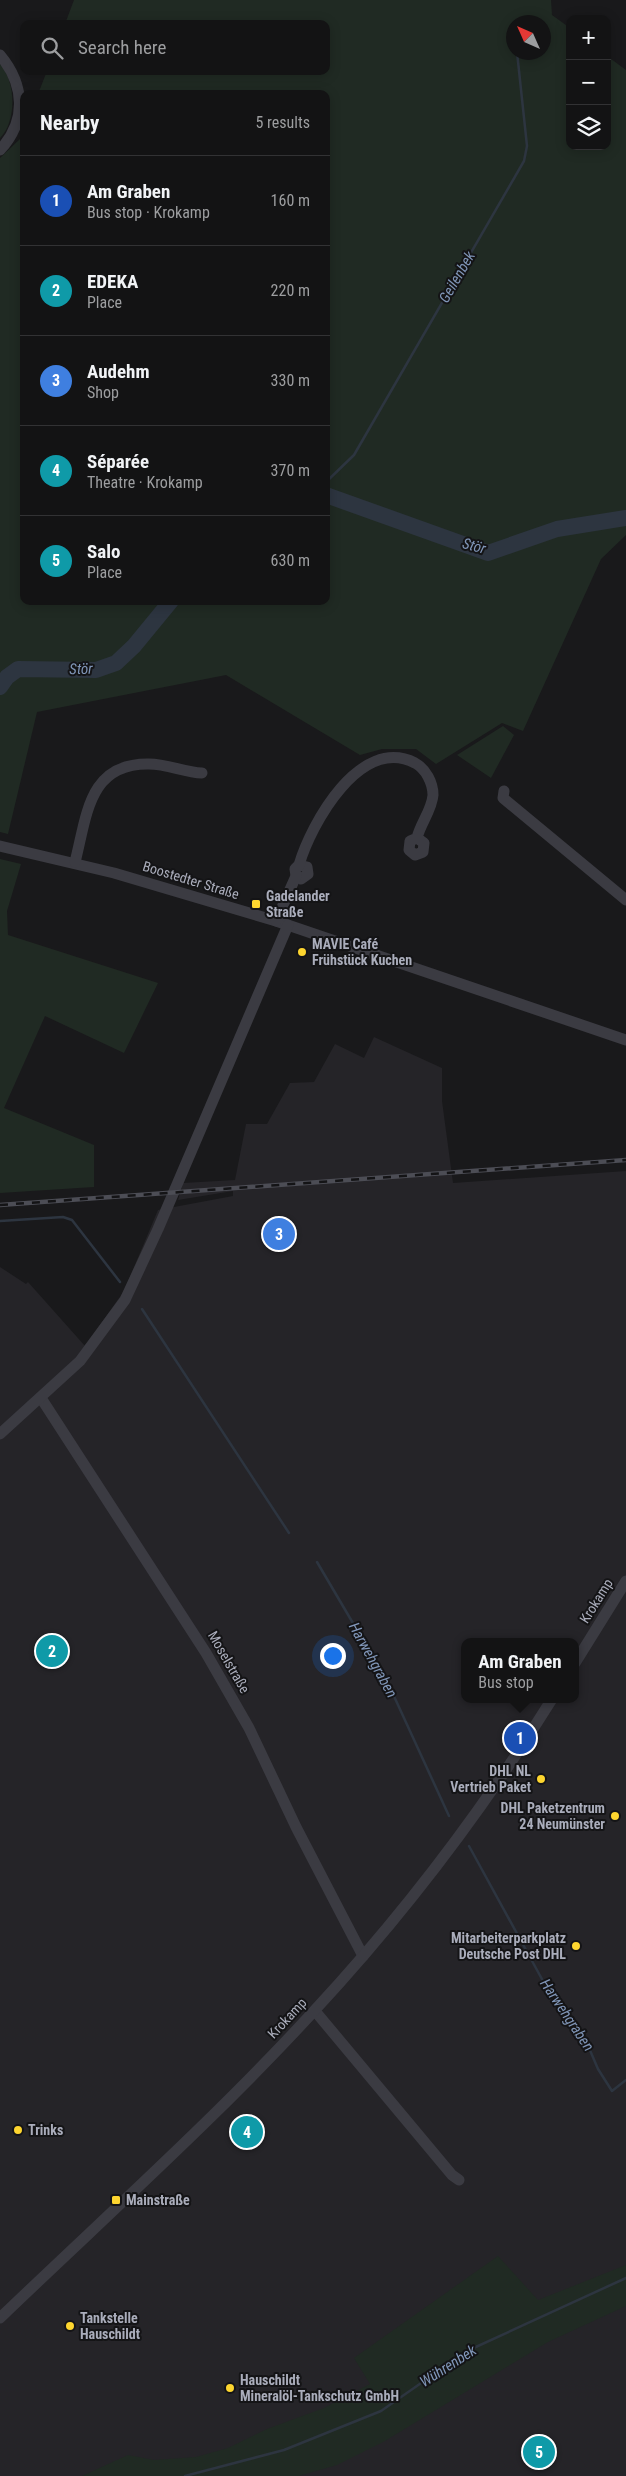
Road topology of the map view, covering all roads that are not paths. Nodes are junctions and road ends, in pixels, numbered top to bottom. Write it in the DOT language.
graph roads {
  1 [pos="0,55"];
  2 [pos="0,150"];
  3 [pos="202,773"];
  4 [pos="504,792"];
  5 [pos="417,838"];
  6 [pos="0,846"];
  7 [pos="74,862"];
  8 [pos="626,900"];
  9 [pos="276,921"];
  10 [pos="288,925"];
  11 [pos="626,1040"];
  12 [pos="41,1398"];
  13 [pos="0,1434"];
  14 [pos="626,1581"];
  15 [pos="579,1657"];
  16 [pos="549,1703"];
  17 [pos="363,1956"];
  18 [pos="315,2011"];
  19 [pos="459,2180"];
  20 [pos="0,2318"];
  1 -- 2 [label="street"];
  3 -- 7 [label="street"];
  4 -- 8 [label="street"];
  5 -- 9 [label="street"];
  6 -- 7 [label="street, Boostedter Straße"];
  7 -- 9 [label="street, Boostedter Straße"];
  9 -- 10 [label="street, Boostedter Straße"];
  10 -- 11 [label="street, Boostedter Straße"];
  10 -- 12 [label="street"];
  12 -- 13 [label="street"];
  12 -- 17 [label="street, Moselstraße"];
  14 -- 15 [label="street, Krokamp"];
  16 -- 17 [label="street, Krokamp"];
  17 -- 18 [label="street, Krokamp"];
  18 -- 19 [label="street"];
  18 -- 20 [label="street, Krokamp"];
}
